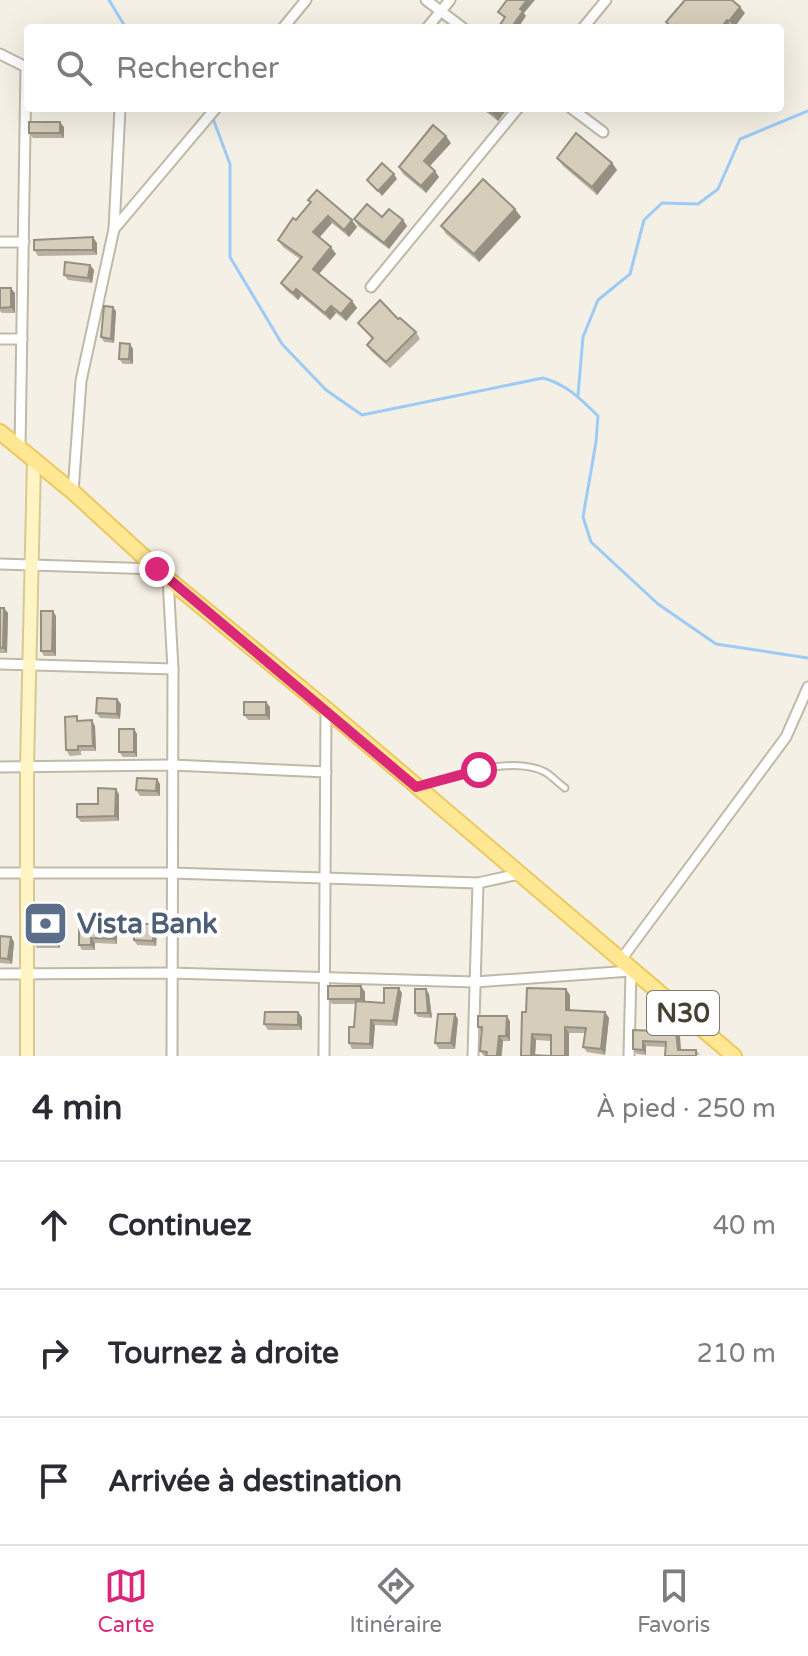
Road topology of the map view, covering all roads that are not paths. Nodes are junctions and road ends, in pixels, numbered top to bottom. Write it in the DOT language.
graph roads {
  1 [pos="306,0"];
  2 [pos="426,0"];
  3 [pos="450,0"];
  4 [pos="606,0"];
  5 [pos="441,11"];
  6 [pos="286,24"];
  7 [pos="430,24"];
  8 [pos="458,24"];
  9 [pos="586,24"];
  10 [pos="0,54"];
  11 [pos="24,66"];
  12 [pos="25,112"];
  13 [pos="120,112"];
  14 [pos="213,112"];
  15 [pos="515,112"];
  16 [pos="576,112"];
  17 [pos="603,132"];
  18 [pos="114,229"];
  19 [pos="0,242"];
  20 [pos="24,242"];
  21 [pos="371,287"];
  22 [pos="0,339"];
  23 [pos="22,339"];
  24 [pos="0,432"];
  25 [pos="20,448"];
  26 [pos="34,460"];
  27 [pos="73,492"];
  28 [pos="0,564"];
  29 [pos="32,565"];
  30 [pos="162,574"];
  31 [pos="0,664"];
  32 [pos="29,665"];
  33 [pos="173,669"];
  34 [pos="808,687"];
  35 [pos="326,709"];
  36 [pos="172,765"];
  37 [pos="0,767"];
  38 [pos="27,767"];
  39 [pos="326,772"];
  40 [pos="416,787"];
  41 [pos="565,788"];
  42 [pos="0,873"];
  43 [pos="27,873"];
  44 [pos="172,873"];
  45 [pos="519,874"];
  46 [pos="325,879"];
  47 [pos="478,883"];
  48 [pos="626,966"];
  49 [pos="171,973"];
  50 [pos="0,974"];
  51 [pos="26,975"];
  52 [pos="325,976"];
  53 [pos="475,982"];
  54 [pos="27,1056"];
  55 [pos="172,1056"];
  56 [pos="324,1056"];
  57 [pos="473,1056"];
  58 [pos="629,1056"];
  59 [pos="734,1056"];
  1 -- 6 [label="street"];
  2 -- 5 [label="street"];
  3 -- 5 [label="street"];
  4 -- 9 [label="street"];
  5 -- 7 [label="street"];
  5 -- 8 [label="street"];
  10 -- 11 [label="street"];
  12 -- 20 [label="street"];
  13 -- 18 [label="street"];
  14 -- 18 [label="street"];
  15 -- 21 [label="street"];
  16 -- 17 [label="street"];
  18 -- 27 [label="street"];
  19 -- 20 [label="street"];
  20 -- 23 [label="street"];
  22 -- 23 [label="street"];
  23 -- 25 [label="street"];
  24 -- 25 [label="main road, N30"];
  25 -- 26 [label="main road, N30"];
  26 -- 27 [label="main road, N30"];
  26 -- 29 [label="street"];
  27 -- 30 [label="main road, N30"];
  28 -- 29 [label="street"];
  29 -- 30 [label="street"];
  29 -- 32 [label="street"];
  30 -- 33 [label="street"];
  30 -- 35 [label="main road, N30"];
  31 -- 32 [label="street"];
  32 -- 33 [label="street"];
  32 -- 38 [label="street"];
  33 -- 36 [label="street"];
  34 -- 48 [label="street"];
  35 -- 39 [label="street"];
  35 -- 40 [label="main road, N30"];
  36 -- 38 [label="street"];
  36 -- 39 [label="street"];
  36 -- 44 [label="street"];
  37 -- 38 [label="street"];
  38 -- 43 [label="street"];
  39 -- 46 [label="street"];
  40 -- 41 [label="lane"];
  40 -- 45 [label="main road, N30"];
  42 -- 43 [label="street"];
  43 -- 44 [label="street"];
  43 -- 51 [label="street"];
  44 -- 46 [label="street"];
  44 -- 49 [label="street"];
  45 -- 47 [label="street"];
  45 -- 48 [label="main road, N30"];
  46 -- 47 [label="street"];
  46 -- 52 [label="street"];
  47 -- 53 [label="street"];
  48 -- 53 [label="street"];
  48 -- 58 [label="street"];
  48 -- 59 [label="main road, N30"];
  49 -- 51 [label="street"];
  49 -- 52 [label="street"];
  49 -- 55 [label="street"];
  50 -- 51 [label="street"];
  51 -- 54 [label="street"];
  52 -- 53 [label="street"];
  52 -- 56 [label="street"];
  53 -- 57 [label="street"];
}
